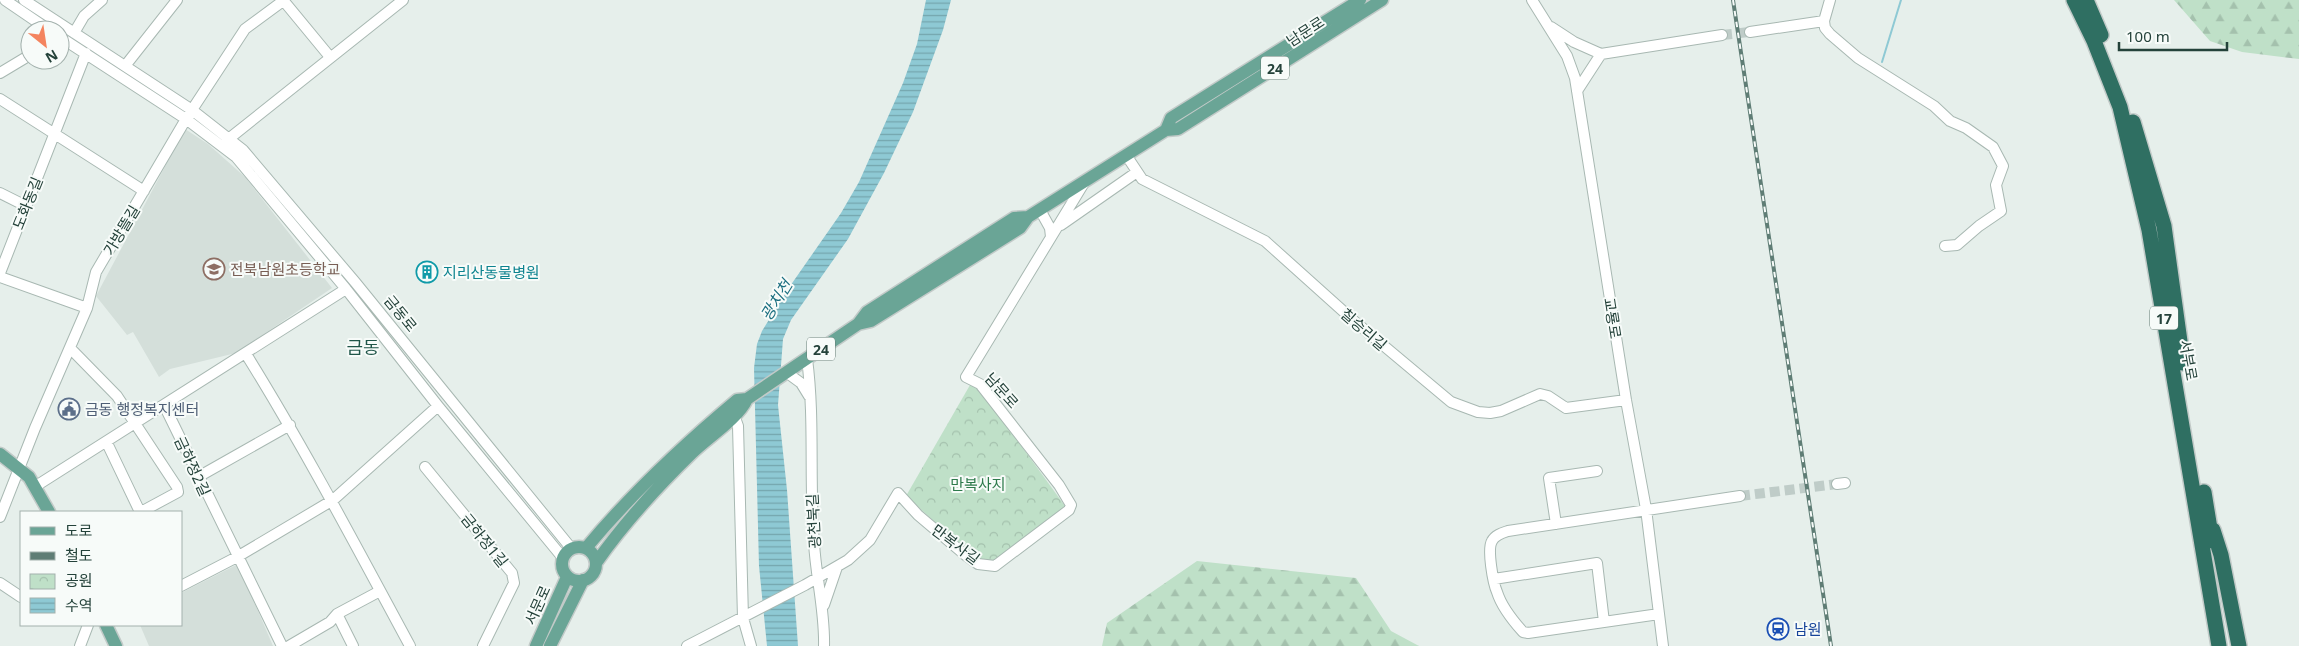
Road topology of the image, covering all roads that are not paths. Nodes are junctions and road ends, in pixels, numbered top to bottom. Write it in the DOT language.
graph roads {
  1 [pos="5,0"];
  2 [pos="102,0"];
  3 [pos="177,0"];
  4 [pos="283,0"];
  5 [pos="403,0"];
  6 [pos="1360,0"];
  7 [pos="1382,0"];
  8 [pos="1532,0"];
  9 [pos="1830,0"];
  10 [pos="2074,0"];
  11 [pos="2086,0"];
  12 [pos="23,2"];
  13 [pos="0,7"];
  14 [pos="40,20"];
  15 [pos="1824,20"];
  16 [pos="1548,25"];
  17 [pos="1750,32"];
  18 [pos="74,33"];
  19 [pos="1722,34"];
  20 [pos="70,43"];
  21 [pos="86,53"];
  22 [pos="1601,54"];
  23 [pos="330,57"];
  24 [pos="20,61"];
  25 [pos="125,66"];
  26 [pos="0,73"];
  27 [pos="1577,91"];
  28 [pos="0,99"];
  29 [pos="189,114"];
  30 [pos="1166,130"];
  31 [pos="54,132"];
  32 [pos="226,141"];
  33 [pos="1126,154"];
  34 [pos="1137,172"];
  35 [pos="1085,181"];
  36 [pos="144,191"];
  37 [pos="0,193"];
  38 [pos="26,206"];
  39 [pos="1040,210"];
  40 [pos="1058,227"];
  41 [pos="1051,237"];
  42 [pos="1945,246"];
  43 [pos="0,273"];
  44 [pos="0,277"];
  45 [pos="346,289"];
  46 [pos="87,308"];
  47 [pos="70,348"];
  48 [pos="246,354"];
  49 [pos="807,358"];
  50 [pos="785,373"];
  51 [pos="809,396"];
  52 [pos="747,399"];
  53 [pos="1626,400"];
  54 [pos="164,405"];
  55 [pos="438,406"];
  56 [pos="734,415"];
  57 [pos="137,423"];
  58 [pos="290,425"];
  59 [pos="107,442"];
  60 [pos="0,454"];
  61 [pos="425,467"];
  62 [pos="20,469"];
  63 [pos="1596,471"];
  64 [pos="662,473"];
  65 [pos="198,477"];
  66 [pos="36,486"];
  67 [pos="1740,496"];
  68 [pos="333,500"];
  69 [pos="1069,510"];
  70 [pos="1646,510"];
  71 [pos="48,511"];
  72 [pos="141,511"];
  73 [pos="143,511"];
  74 [pos="2202,513"];
  75 [pos="0,517"];
  76 [pos="1556,524"];
  77 [pos="586,548"];
  78 [pos="567,553"];
  79 [pos="237,557"];
  80 [pos="596,563"];
  81 [pos="838,566"];
  82 [pos="567,577"];
  83 [pos="818,578"];
  84 [pos="1494,579"];
  85 [pos="583,580"];
  86 [pos="0,583"];
  87 [pos="182,585"];
  88 [pos="380,591"];
  89 [pos="20,596"];
  90 [pos="824,608"];
  91 [pos="337,614"];
  92 [pos="1659,614"];
  93 [pos="747,615"];
  94 [pos="1604,622"];
  95 [pos="88,626"];
  96 [pos="108,626"];
  97 [pos="80,646"];
  98 [pos="116,646"];
  99 [pos="282,646"];
  100 [pos="289,646"];
  101 [pos="353,646"];
  102 [pos="410,646"];
  103 [pos="483,646"];
  104 [pos="536,646"];
  105 [pos="550,646"];
  106 [pos="687,646"];
  107 [pos="751,646"];
  108 [pos="824,646"];
  109 [pos="1663,646"];
  110 [pos="2212,646"];
  111 [pos="2219,646"];
  112 [pos="2230,646"];
  113 [pos="2239,646"];
  1 -- 12 [label="street, 금동로"];
  2 -- 18 [label="street"];
  3 -- 25 [label="street"];
  4 -- 23 [label="street"];
  4 -- 29 [label="street"];
  5 -- 23 [label="street"];
  6 -- 30 [label="main road, 남문로 / 24"];
  7 -- 30 [label="main road, 남문로 / 24"];
  8 -- 16 [label="street, 교룡로"];
  9 -- 15 [label="street"];
  10 -- 74 [label="highway, 서부로 / 17"];
  11 -- 74 [label="highway, 서부로 / 17"];
  12 -- 13 [label="street"];
  12 -- 14 [label="street, 금동로"];
  12 -- 18 [label="street, 금동로"];
  15 -- 17 [label="street"];
  15 -- 42 [label="street"];
  16 -- 22 [label="street"];
  16 -- 27 [label="street, 교룡로"];
  18 -- 25 [label="street, 금동로"];
  19 -- 22 [label="street"];
  20 -- 21 [label="street, 금동로"];
  21 -- 29 [label="street, 금동로"];
  21 -- 31 [label="street, 도화동길"];
  22 -- 27 [label="street"];
  23 -- 32 [label="street"];
  24 -- 26 [label="street"];
  25 -- 29 [label="street, 금동로"];
  27 -- 53 [label="street, 교룡로"];
  28 -- 31 [label="street"];
  29 -- 32 [label="street, 금동로"];
  29 -- 36 [label="street, 가방뜰길"];
  30 -- 33 [label="main road, 남문로 / 24"];
  31 -- 36 [label="street"];
  31 -- 38 [label="street, 도화동길"];
  32 -- 45 [label="street, 금동로"];
  32 -- 78 [label="street, 금동로"];
  33 -- 34 [label="street, 칠승리길"];
  33 -- 35 [label="main road, 남문로 / 24"];
  34 -- 40 [label="street"];
  34 -- 53 [label="street, 칠승리길"];
  35 -- 39 [label="main road, 남문로 / 24"];
  35 -- 40 [label="street, 남문로"];
  36 -- 46 [label="street, 가방뜰길"];
  37 -- 38 [label="street"];
  38 -- 43 [label="street, 도화동길"];
  39 -- 41 [label="street"];
  39 -- 49 [label="main road, 남문로 / 24"];
  40 -- 41 [label="street, 남문로"];
  41 -- 69 [label="street, 남문로"];
  44 -- 46 [label="street"];
  45 -- 48 [label="street"];
  45 -- 55 [label="street, 금동로"];
  46 -- 47 [label="street, 가방뜰길"];
  47 -- 57 [label="street"];
  47 -- 62 [label="street, 가방뜰길"];
  48 -- 54 [label="street"];
  48 -- 58 [label="street"];
  49 -- 50 [label="main road, 남문로 / 24"];
  49 -- 51 [label="street, 광천북길"];
  50 -- 51 [label="street"];
  50 -- 52 [label="main road, 남문로"];
  51 -- 83 [label="street, 광천북길"];
  52 -- 56 [label="main road"];
  52 -- 64 [label="main road"];
  53 -- 70 [label="street, 교룡로"];
  54 -- 57 [label="street"];
  54 -- 65 [label="street, 금하정2길"];
  55 -- 68 [label="street"];
  55 -- 78 [label="street, 금동로"];
  56 -- 64 [label="main road"];
  56 -- 93 [label="street"];
  57 -- 59 [label="street"];
  57 -- 73 [label="street, 금하정2길"];
  58 -- 65 [label="street"];
  58 -- 68 [label="street"];
  59 -- 66 [label="street"];
  59 -- 72 [label="street"];
  60 -- 62 [label="main road"];
  61 -- 103 [label="street, 금하정1길"];
  62 -- 66 [label="main road"];
  62 -- 75 [label="street, 가방뜰길"];
  63 -- 76 [label="street"];
  64 -- 77 [label="main road"];
  64 -- 80 [label="main road"];
  65 -- 79 [label="street, 금하정2길"];
  66 -- 71 [label="main road"];
  67 -- 70 [label="street"];
  68 -- 79 [label="street"];
  68 -- 88 [label="street"];
  69 -- 81 [label="street, 만복사길"];
  70 -- 76 [label="street"];
  70 -- 92 [label="street, 교룡로"];
  74 -- 110 [label="highway"];
  74 -- 111 [label="highway, 서부로 / 17"];
  74 -- 112 [label="highway, 서부로 / 17"];
  74 -- 113 [label="highway"];
  76 -- 84 [label="street"];
  77 -- 78 [label="main road"];
  77 -- 80 [label="main road"];
  78 -- 82 [label="main road, 금동로"];
  79 -- 87 [label="street"];
  79 -- 99 [label="street, 금하정2길"];
  80 -- 85 [label="main road"];
  81 -- 83 [label="street"];
  81 -- 90 [label="street"];
  82 -- 85 [label="main road"];
  82 -- 104 [label="main road, 서문로"];
  83 -- 90 [label="street, 광천북길"];
  83 -- 93 [label="street"];
  84 -- 94 [label="street"];
  84 -- 94 [label="street"];
  85 -- 105 [label="main road, 서문로"];
  86 -- 89 [label="street"];
  88 -- 91 [label="street"];
  88 -- 102 [label="street"];
  90 -- 108 [label="street, 광천북길"];
  91 -- 100 [label="street"];
  91 -- 101 [label="street"];
  92 -- 94 [label="street"];
  92 -- 109 [label="street, 교룡로"];
  93 -- 106 [label="street"];
  93 -- 107 [label="street"];
  95 -- 97 [label="street"];
  96 -- 98 [label="main road"];
}
